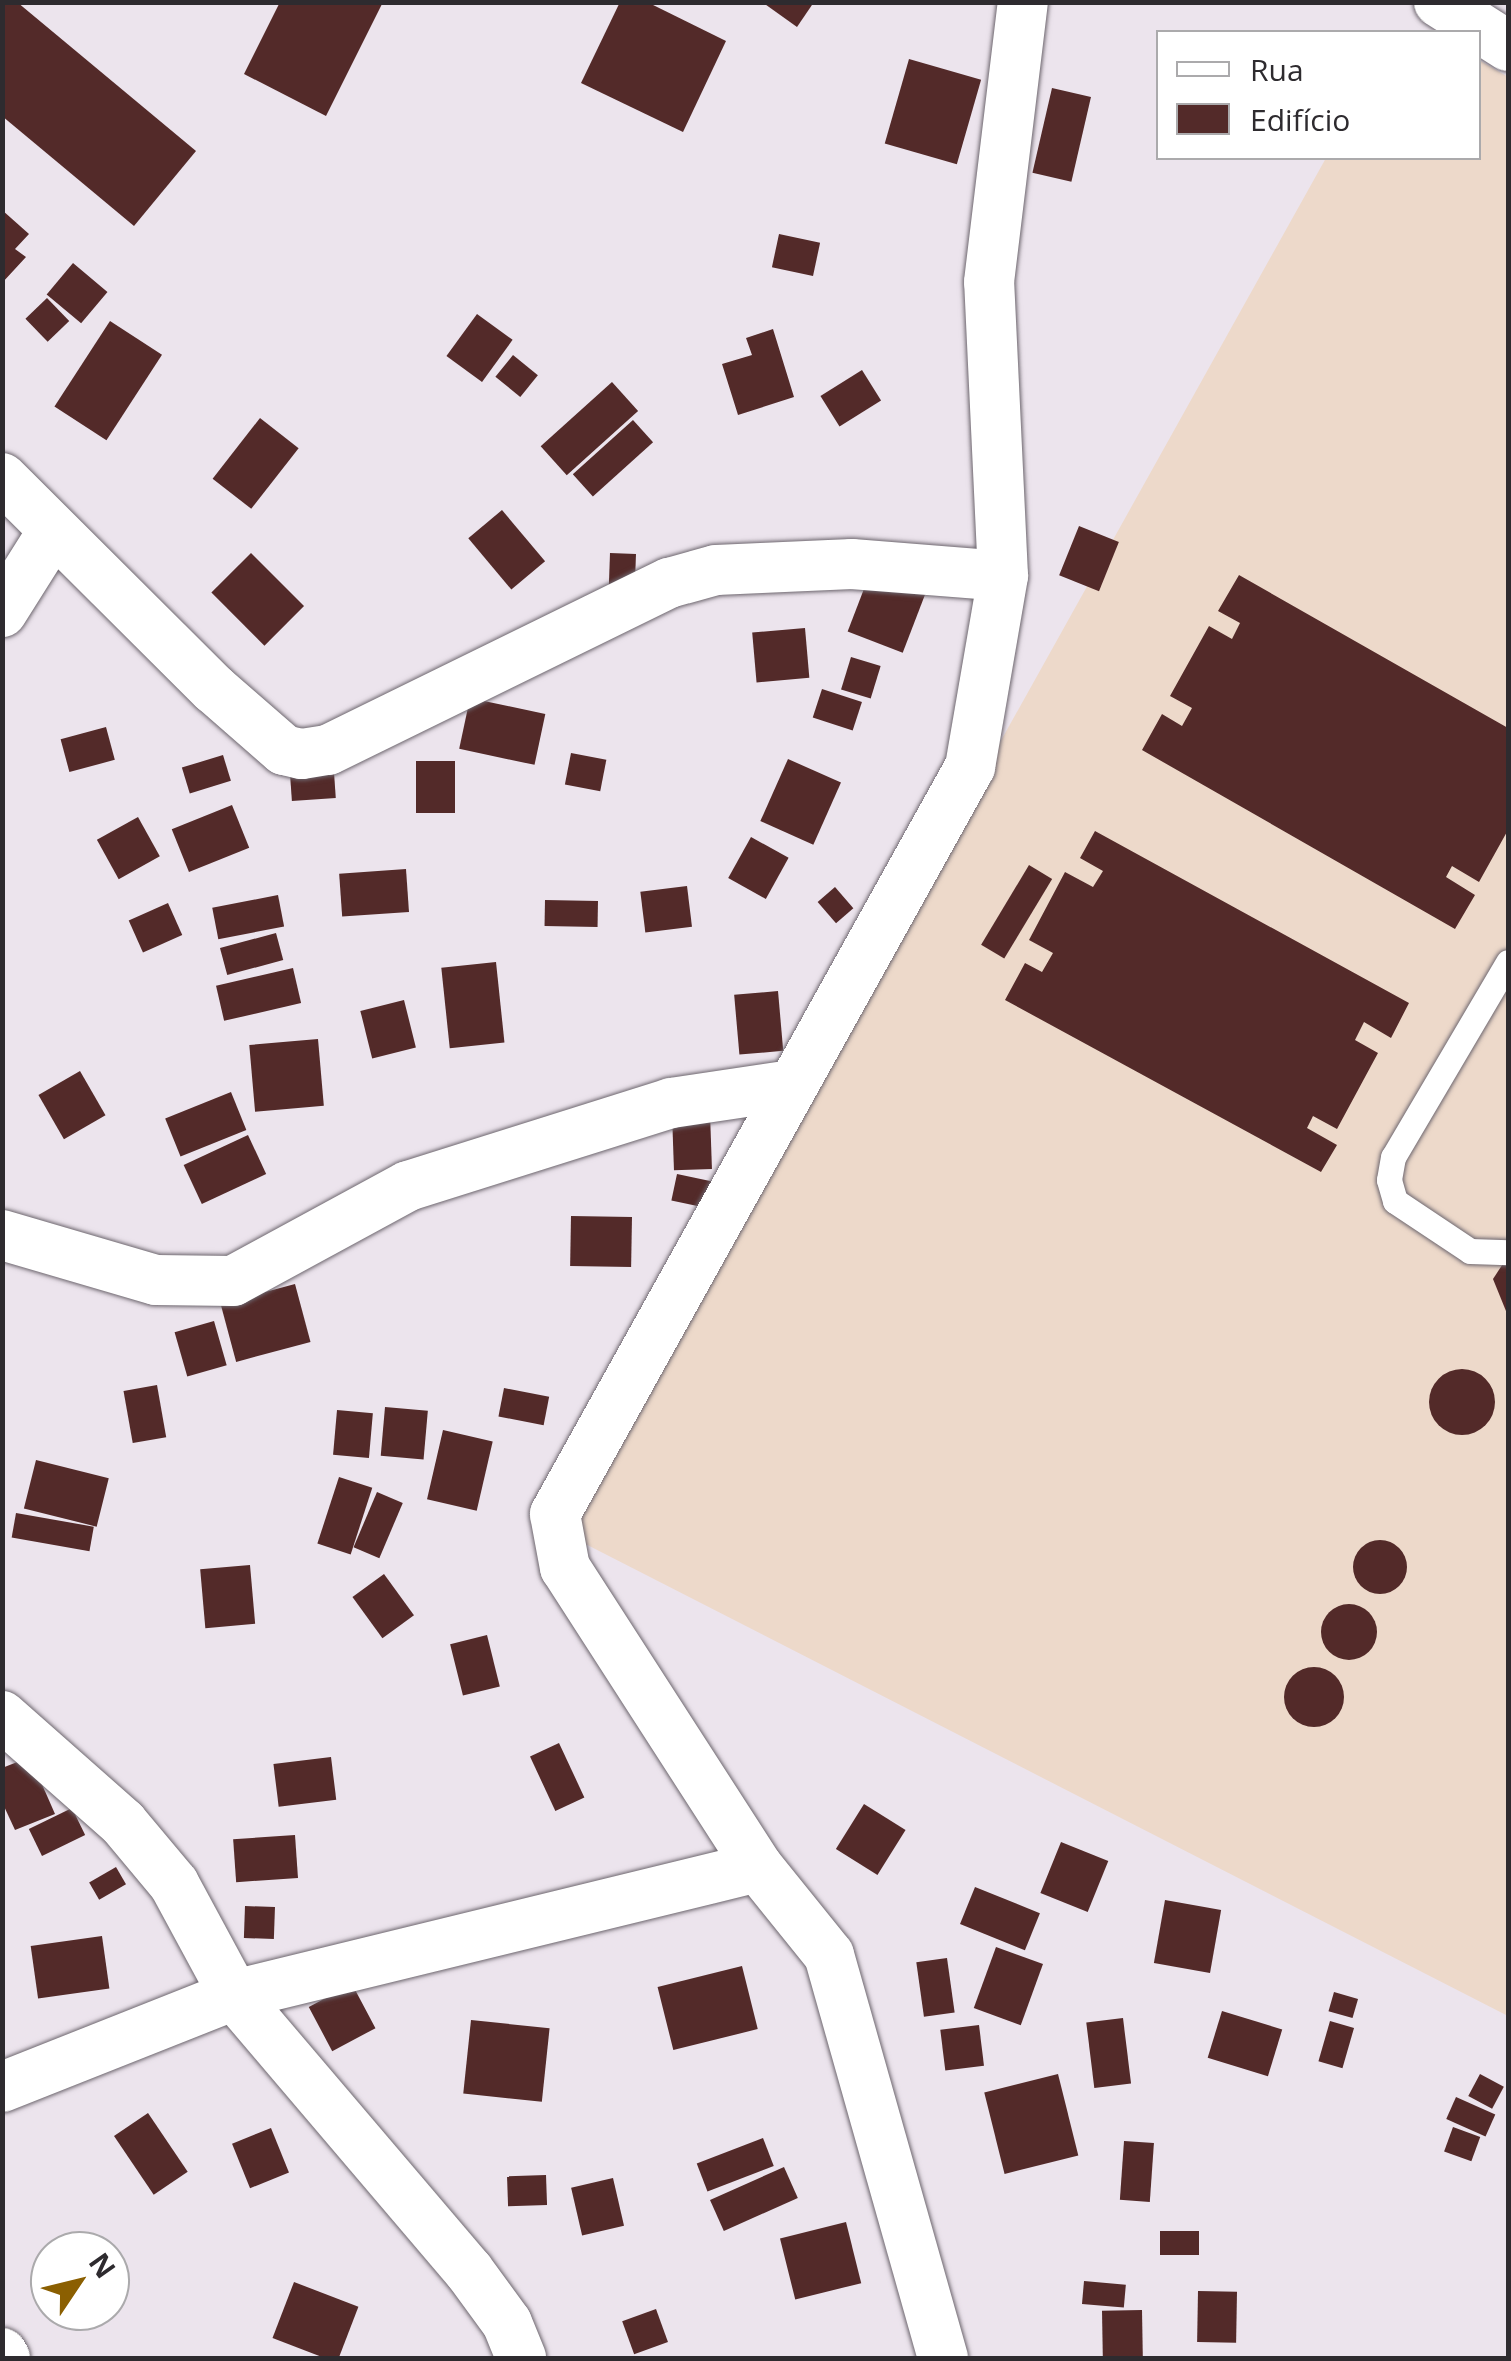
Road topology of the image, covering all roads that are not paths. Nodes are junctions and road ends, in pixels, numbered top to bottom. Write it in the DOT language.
graph roads {
  1 [pos="1023,2"];
  2 [pos="1455,7"];
  3 [pos="1508,46"];
  4 [pos="2,478"];
  5 [pos="53,531"];
  6 [pos="1003,576"];
  7 [pos="2,612"];
  8 [pos="1508,962"];
  9 [pos="791,1085"];
  10 [pos="2,1235"];
  11 [pos="1508,1252"];
  12 [pos="2,1716"];
  13 [pos="758,1867"];
  14 [pos="234,1995"];
  15 [pos="2,2087"];
  16 [pos="522,2358"];
  17 [pos="944,2358"];
  1 -- 6 [label="street"];
  2 -- 3 [label="street"];
  4 -- 5 [label="street"];
  5 -- 6 [label="street"];
  5 -- 7 [label="street"];
  6 -- 9 [label="street"];
  8 -- 11 [label="lane"];
  9 -- 10 [label="street"];
  9 -- 13 [label="street"];
  12 -- 14 [label="street"];
  13 -- 14 [label="street"];
  13 -- 17 [label="street"];
  14 -- 15 [label="street"];
  14 -- 16 [label="street"];
}
